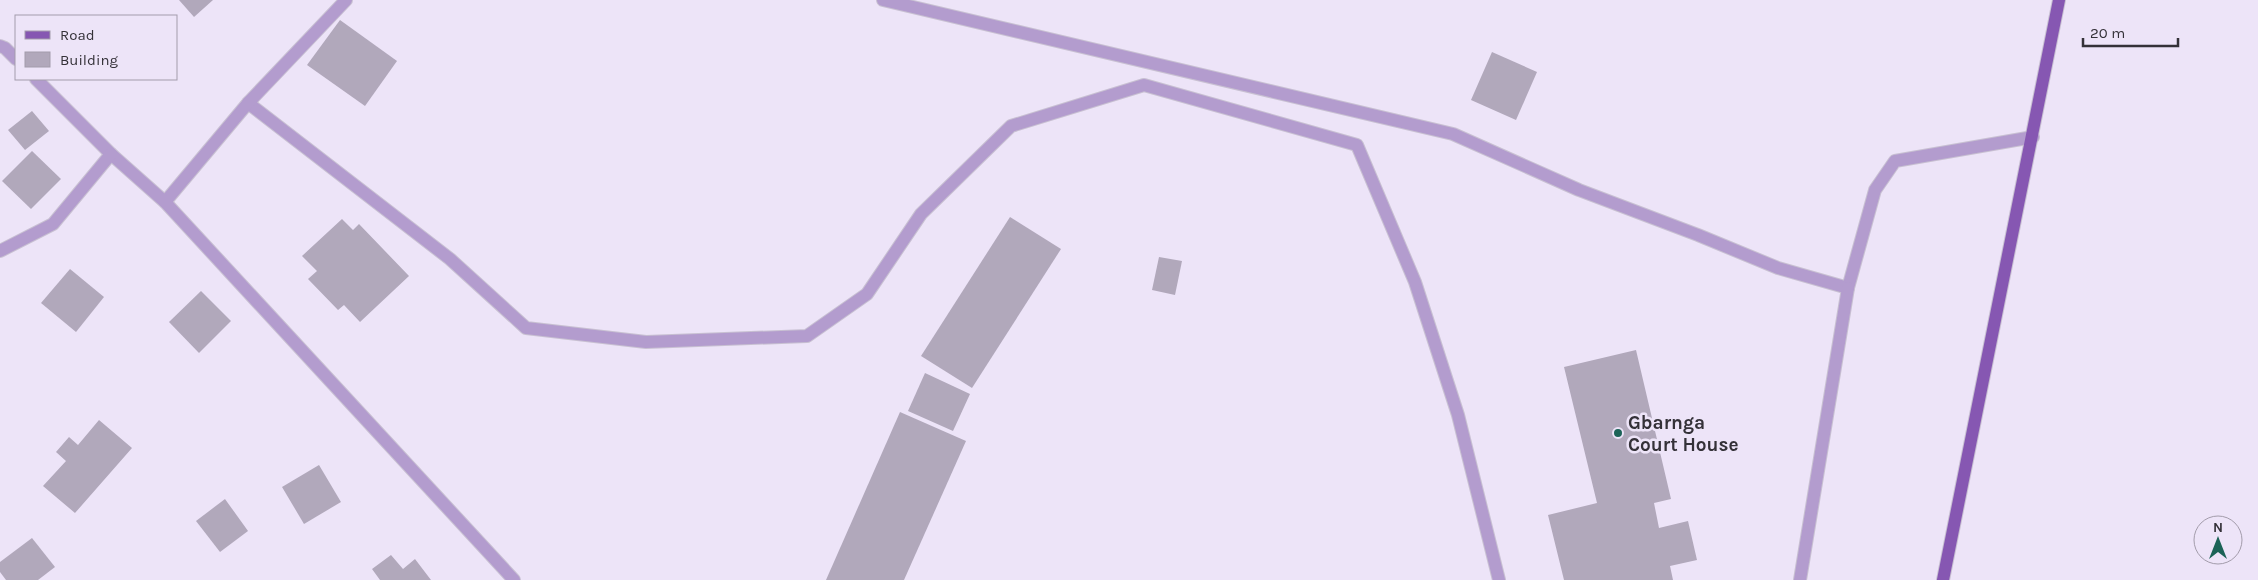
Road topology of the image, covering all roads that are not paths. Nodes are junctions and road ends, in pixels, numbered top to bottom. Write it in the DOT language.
graph roads {
  1 [pos="346,0"];
  2 [pos="883,0"];
  3 [pos="2059,0"];
  4 [pos="0,46"];
  5 [pos="15,58"];
  6 [pos="37,80"];
  7 [pos="248,103"];
  8 [pos="2033,137"];
  9 [pos="111,154"];
  10 [pos="165,202"];
  11 [pos="0,251"];
  12 [pos="1848,288"];
  13 [pos="514,580"];
  14 [pos="1499,580"];
  15 [pos="1800,580"];
  16 [pos="1943,580"];
  1 -- 7 [label="street"];
  2 -- 12 [label="street"];
  3 -- 8 [label="main road"];
  4 -- 5 [label="street"];
  6 -- 9 [label="street"];
  7 -- 10 [label="street"];
  7 -- 14 [label="street"];
  8 -- 12 [label="street"];
  8 -- 16 [label="main road"];
  9 -- 10 [label="street"];
  9 -- 11 [label="street"];
  10 -- 13 [label="street"];
  12 -- 15 [label="street"];
}
